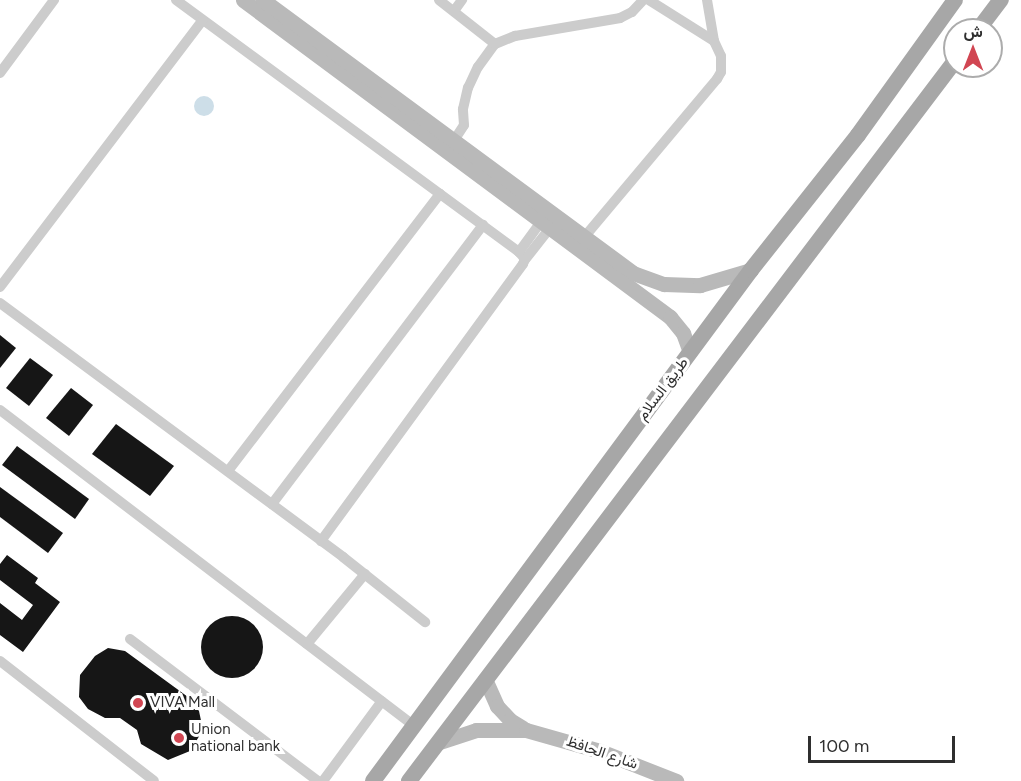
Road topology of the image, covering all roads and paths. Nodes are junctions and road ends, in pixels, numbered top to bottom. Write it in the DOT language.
graph roads {
  1 [pos="54,0"];
  2 [pos="176,0"];
  3 [pos="243,0"];
  4 [pos="263,0"];
  5 [pos="439,0"];
  6 [pos="462,0"];
  7 [pos="643,0"];
  8 [pos="649,0"];
  9 [pos="707,0"];
  10 [pos="955,0"];
  11 [pos="1001,0"];
  12 [pos="454,11"];
  13 [pos="987,18"];
  14 [pos="203,20"];
  15 [pos="714,41"];
  16 [pos="495,44"];
  17 [pos="0,73"];
  18 [pos="943,77"];
  19 [pos="453,142"];
  20 [pos="440,194"];
  21 [pos="483,225"];
  22 [pos="545,225"];
  23 [pos="580,243"];
  24 [pos="522,256"];
  25 [pos="751,270"];
  26 [pos="664,284"];
  27 [pos="0,288"];
  28 [pos="0,303"];
  29 [pos="652,303"];
  30 [pos="690,352"];
  31 [pos="0,410"];
  32 [pos="228,471"];
  33 [pos="273,504"];
  34 [pos="321,541"];
  35 [pos="365,574"];
  36 [pos="425,622"];
  37 [pos="130,639"];
  38 [pos="307,644"];
  39 [pos="0,661"];
  40 [pos="485,679"];
  41 [pos="382,701"];
  42 [pos="413,725"];
  43 [pos="526,729"];
  44 [pos="437,743"];
  45 [pos="154,781"];
  46 [pos="320,781"];
  47 [pos="373,781"];
  48 [pos="409,781"];
  49 [pos="676,781"];
  1 -- 17 [label="street"];
  2 -- 14 [label="street"];
  3 -- 22 [label="street"];
  4 -- 19 [label="street"];
  5 -- 12 [label="street"];
  6 -- 12 [label="street"];
  7 -- 16 [label="street"];
  8 -- 15 [label="street"];
  9 -- 15 [label="street"];
  10 -- 25 [label="main road, طريق السلام"];
  11 -- 13 [label="main road"];
  12 -- 16 [label="street"];
  14 -- 20 [label="street"];
  14 -- 27 [label="street"];
  15 -- 23 [label="street"];
  16 -- 19 [label="street"];
  18 -- 40 [label="main road"];
  19 -- 23 [label="street"];
  20 -- 21 [label="street"];
  20 -- 32 [label="street"];
  21 -- 24 [label="street"];
  21 -- 33 [label="street"];
  22 -- 23 [label="street"];
  22 -- 24 [label="street"];
  23 -- 26 [label="street"];
  23 -- 29 [label="street"];
  24 -- 34 [label="street"];
  25 -- 26 [label="street"];
  25 -- 30 [label="main road, طريق السلام"];
  26 -- 29 [label="street"];
  28 -- 32 [label="street"];
  29 -- 30 [label="street"];
  30 -- 42 [label="main road, طريق السلام"];
  31 -- 38 [label="street"];
  32 -- 33 [label="street"];
  33 -- 34 [label="street"];
  34 -- 35 [label="street"];
  35 -- 36 [label="street"];
  35 -- 38 [label="street"];
  37 -- 46 [label="street"];
  38 -- 41 [label="street"];
  39 -- 45 [label="street"];
  40 -- 43 [label="street, شارع الحافظ"];
  40 -- 44 [label="main road"];
  41 -- 42 [label="street"];
  41 -- 46 [label="street"];
  42 -- 47 [label="main road, طريق السلام"];
  43 -- 44 [label="street, شارع الحافظ"];
  43 -- 49 [label="street, شارع الحافظ"];
  44 -- 48 [label="main road"];
}
